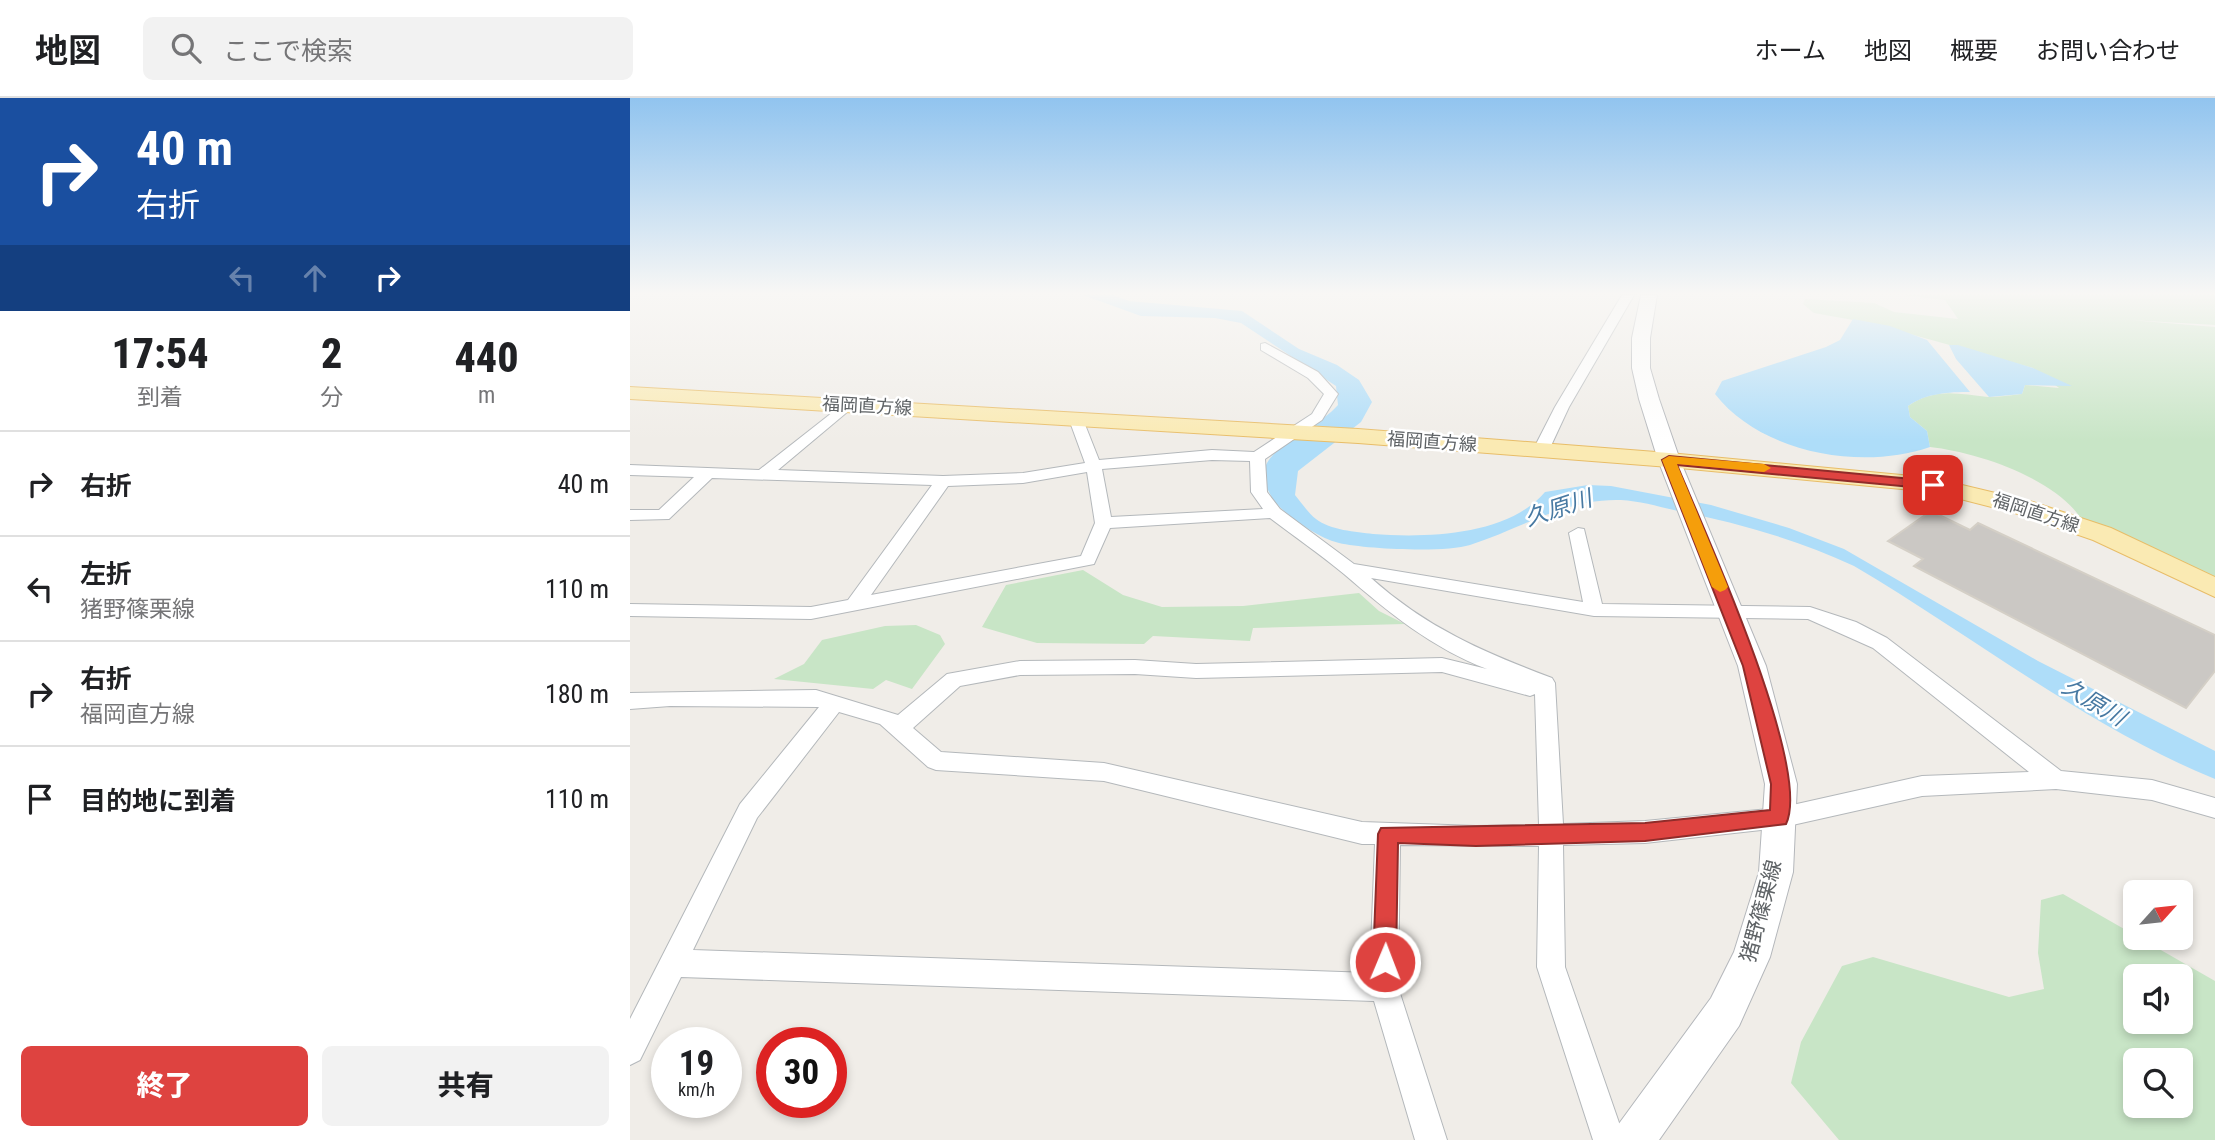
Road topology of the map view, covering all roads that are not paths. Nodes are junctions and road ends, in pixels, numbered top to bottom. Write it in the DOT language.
graph roads {
  1 [pos="1599,344"];
  2 [pos="1641,344"];
  3 [pos="1265,347"];
  4 [pos="630,393"];
  5 [pos="847,405"];
  6 [pos="1080,417"];
  7 [pos="1295,433"];
  8 [pos="1541,450"];
  9 [pos="1256,457"];
  10 [pos="1669,460"];
  11 [pos="1094,467"];
  12 [pos="630,470"];
  13 [pos="710,471"];
  14 [pos="765,473"];
  15 [pos="943,481"];
  16 [pos="1274,513"];
  17 [pos="630,515"];
  18 [pos="1103,523"];
  19 [pos="1578,533"];
  20 [pos="1349,569"];
  21 [pos="2215,588"];
  22 [pos="854,605"];
  23 [pos="630,610"];
  24 [pos="1594,610"];
  25 [pos="1730,612"];
  26 [pos="1545,683"];
  27 [pos="834,703"];
  28 [pos="633,705"];
  29 [pos="899,727"];
  30 [pos="2056,780"];
  31 [pos="2215,808"];
  32 [pos="1779,818"];
  33 [pos="1388,834"];
  34 [pos="1551,834"];
  35 [pos="673,963"];
  36 [pos="1384,987"];
  37 [pos="630,1050"];
  38 [pos="1431,1140"];
  39 [pos="1609,1140"];
  40 [pos="1633,1140"];
  1 -- 8 [label="street"];
  2 -- 10 [label="main road, 猪野篠栗線"];
  3 -- 7 [label="street"];
  4 -- 5 [label="main road, 福岡直方線"];
  5 -- 6 [label="main road, 福岡直方線"];
  5 -- 14 [label="street"];
  6 -- 7 [label="main road, 福岡直方線"];
  6 -- 11 [label="street"];
  7 -- 8 [label="main road, 福岡直方線"];
  7 -- 9 [label="street"];
  8 -- 10 [label="main road, 福岡直方線"];
  9 -- 11 [label="street"];
  9 -- 16 [label="street"];
  10 -- 21 [label="main road, 福岡直方線"];
  10 -- 25 [label="main road, 猪野篠栗線"];
  11 -- 15 [label="street"];
  11 -- 18 [label="street"];
  12 -- 13 [label="street"];
  13 -- 14 [label="street"];
  13 -- 17 [label="street"];
  14 -- 15 [label="street"];
  15 -- 22 [label="street"];
  16 -- 18 [label="street"];
  16 -- 20 [label="street"];
  18 -- 22 [label="street"];
  19 -- 24 [label="street"];
  20 -- 24 [label="street"];
  20 -- 26 [label="street"];
  22 -- 23 [label="street"];
  24 -- 25 [label="street"];
  25 -- 30 [label="street"];
  25 -- 32 [label="main road, 猪野篠栗線"];
  26 -- 29 [label="street"];
  26 -- 34 [label="street"];
  27 -- 28 [label="street"];
  27 -- 29 [label="street"];
  27 -- 35 [label="street"];
  29 -- 33 [label="street"];
  30 -- 31 [label="street"];
  30 -- 32 [label="street"];
  32 -- 34 [label="street"];
  32 -- 40 [label="main road, 猪野篠栗線"];
  33 -- 34 [label="street"];
  33 -- 36 [label="street"];
  34 -- 39 [label="street"];
  35 -- 36 [label="street"];
  35 -- 37 [label="street"];
  36 -- 38 [label="street"];
}
